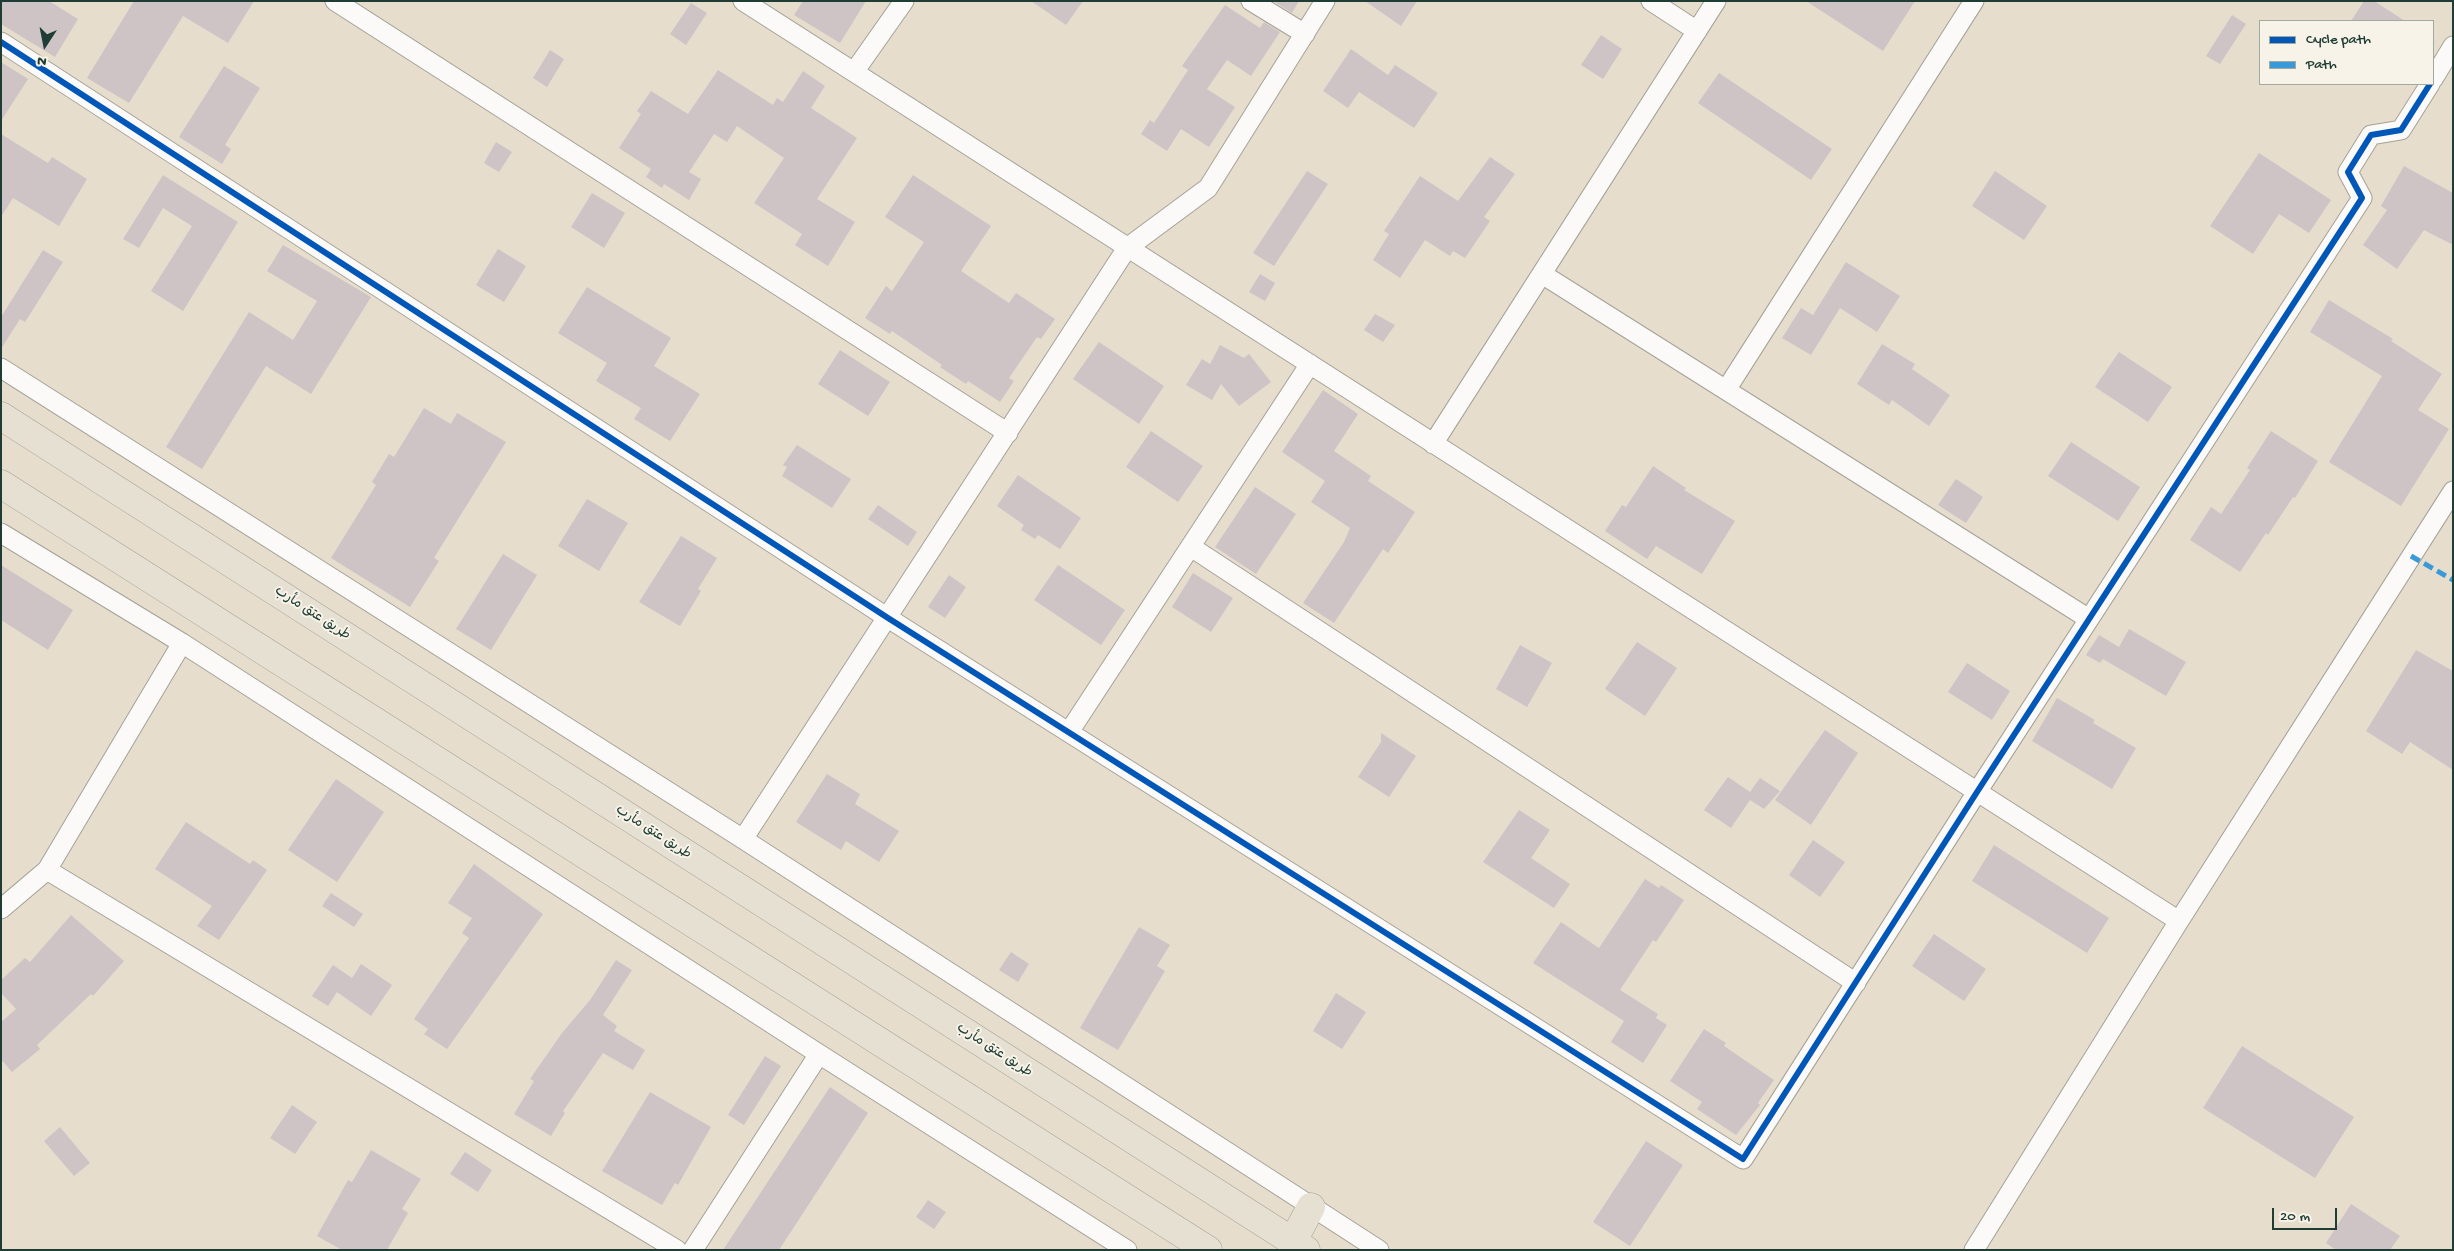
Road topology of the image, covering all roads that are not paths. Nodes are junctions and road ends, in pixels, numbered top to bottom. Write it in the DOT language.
graph roads {
  1 [pos="335,1"];
  2 [pos="743,1"];
  3 [pos="904,1"];
  4 [pos="1251,1"];
  5 [pos="1325,1"];
  6 [pos="1651,1"];
  7 [pos="1716,1"];
  8 [pos="1974,1"];
  9 [pos="1697,31"];
  10 [pos="1305,34"];
  11 [pos="1,42"];
  12 [pos="2453,46"];
  13 [pos="854,72"];
  14 [pos="2434,76"];
  15 [pos="2429,85"];
  16 [pos="1128,248"];
  17 [pos="1542,274"];
  18 [pos="1310,364"];
  19 [pos="1,368"];
  20 [pos="1726,390"];
  21 [pos="1,416"];
  22 [pos="1008,433"];
  23 [pos="1434,444"];
  24 [pos="1,484"];
  25 [pos="2453,491"];
  26 [pos="1,533"];
  27 [pos="1190,547"];
  28 [pos="888,618"];
  29 [pos="2089,619"];
  30 [pos="182,643"];
  31 [pos="1070,732"];
  32 [pos="1977,792"];
  33 [pos="743,839"];
  34 [pos="48,870"];
  35 [pos="1,909"];
  36 [pos="2179,921"];
  37 [pos="1856,983"];
  38 [pos="819,1054"];
  39 [pos="1311,1206"];
  40 [pos="1299,1246"];
  41 [pos="677,1250"];
  42 [pos="693,1250"];
  43 [pos="1127,1250"];
  44 [pos="1208,1250"];
  45 [pos="1379,1250"];
  46 [pos="1974,1250"];
  1 -- 22 [label="street"];
  2 -- 13 [label="street"];
  3 -- 13 [label="street"];
  4 -- 10 [label="street"];
  5 -- 10 [label="street"];
  6 -- 9 [label="street"];
  7 -- 9 [label="street"];
  8 -- 20 [label="street"];
  9 -- 17 [label="street"];
  10 -- 16 [label="street"];
  11 -- 28 [label="street"];
  12 -- 14 [label="street"];
  13 -- 16 [label="street"];
  15 -- 29 [label="street"];
  16 -- 18 [label="street"];
  16 -- 22 [label="street"];
  17 -- 20 [label="street"];
  17 -- 23 [label="street"];
  18 -- 23 [label="street"];
  18 -- 27 [label="street"];
  19 -- 33 [label="street"];
  20 -- 29 [label="street"];
  21 -- 40 [label="main road, طريق عتق مأرب"];
  22 -- 28 [label="street"];
  23 -- 32 [label="street"];
  24 -- 44 [label="main road"];
  25 -- 36 [label="street"];
  26 -- 30 [label="street"];
  27 -- 31 [label="street"];
  27 -- 37 [label="street"];
  28 -- 31 [label="street"];
  28 -- 33 [label="street"];
  29 -- 32 [label="street"];
  30 -- 34 [label="street"];
  30 -- 38 [label="street"];
  31 -- 37 [label="street"];
  32 -- 36 [label="street"];
  32 -- 37 [label="street"];
  33 -- 39 [label="street"];
  34 -- 35 [label="street"];
  34 -- 41 [label="street"];
  36 -- 46 [label="street"];
  38 -- 42 [label="street"];
  38 -- 43 [label="street"];
  39 -- 40 [label="main road"];
  39 -- 45 [label="street"];
}
